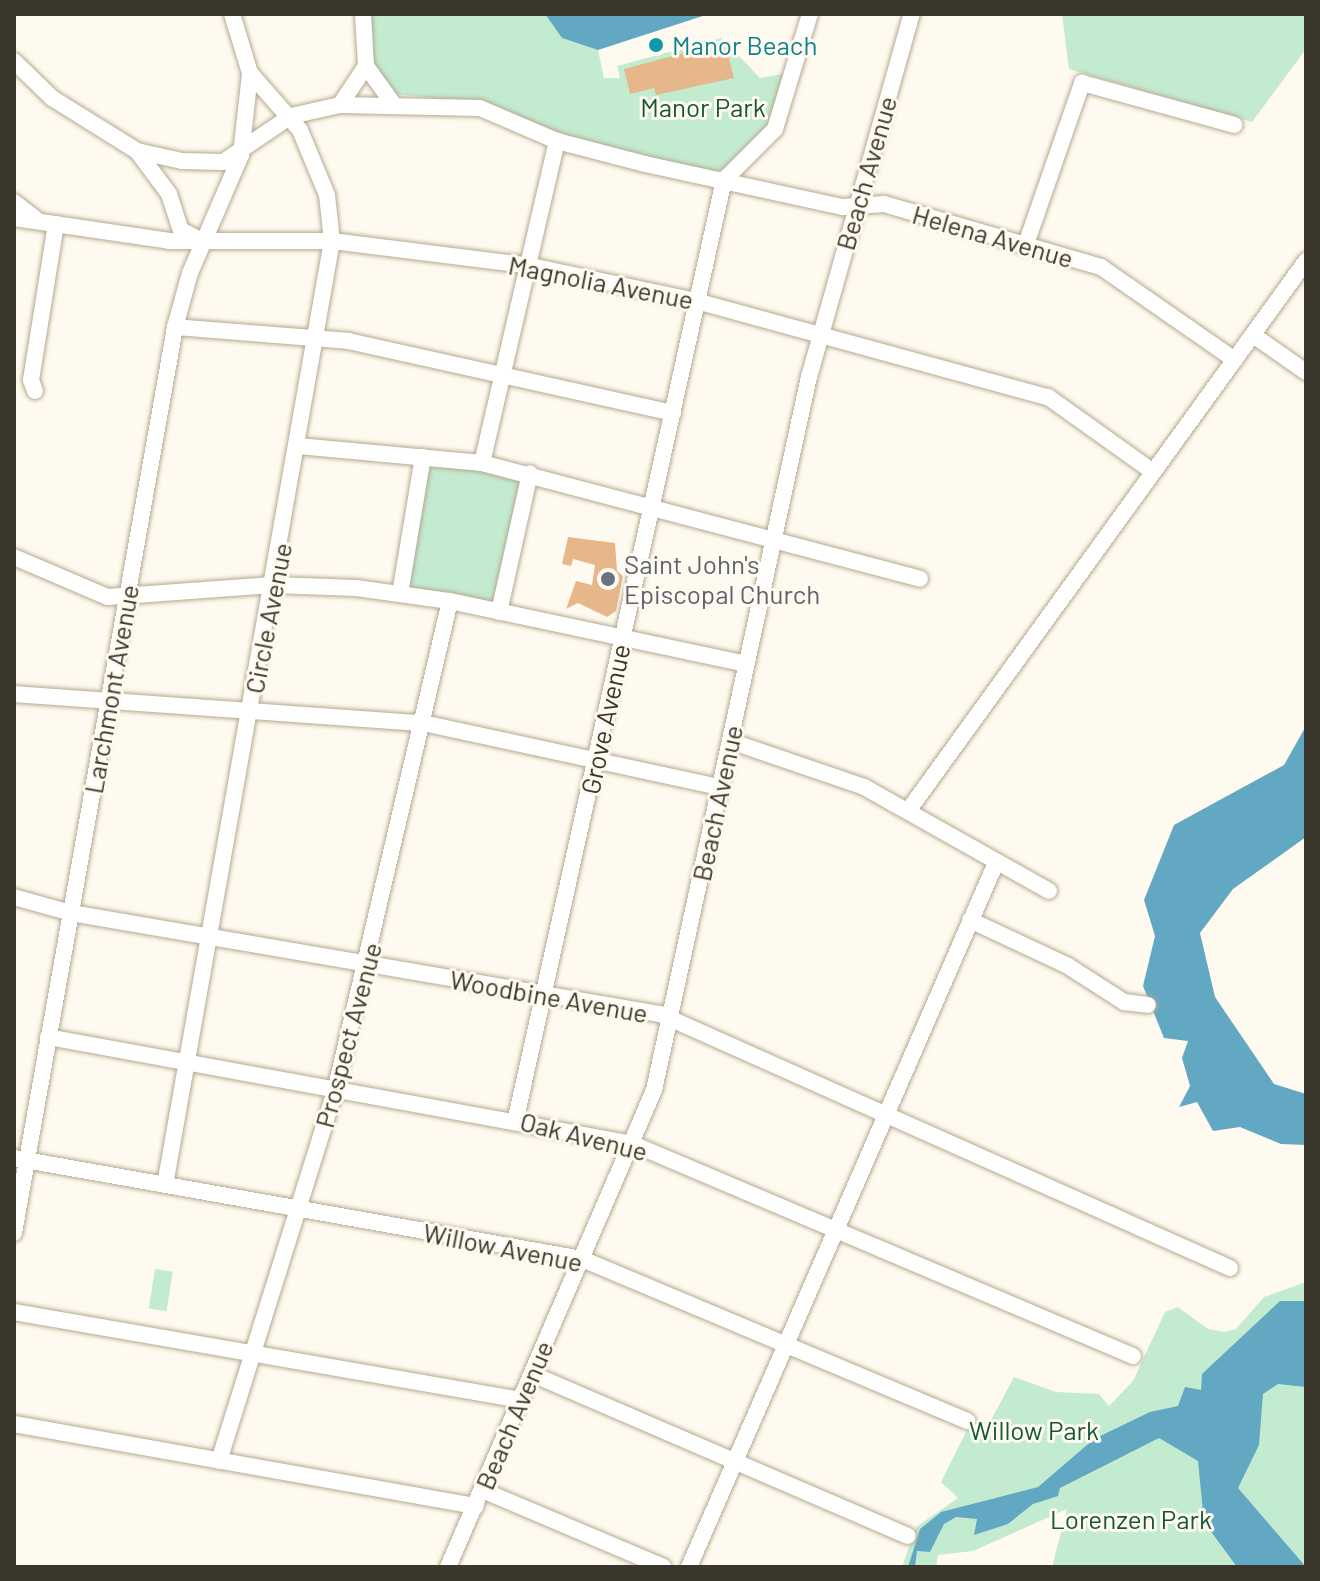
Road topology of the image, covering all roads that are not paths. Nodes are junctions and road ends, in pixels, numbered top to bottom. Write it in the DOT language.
graph roads {
  1 [pos="232,14"];
  2 [pos="363,14"];
  3 [pos="810,14"];
  4 [pos="912,14"];
  5 [pos="14,61"];
  6 [pos="366,66"];
  7 [pos="250,73"];
  8 [pos="340,105"];
  9 [pos="394,105"];
  10 [pos="291,116"];
  11 [pos="1234,125"];
  12 [pos="557,141"];
  13 [pos="137,151"];
  14 [pos="241,155"];
  15 [pos="724,180"];
  16 [pos="14,202"];
  17 [pos="856,207"];
  18 [pos="14,218"];
  19 [pos="48,223"];
  20 [pos="203,241"];
  21 [pos="332,241"];
  22 [pos="1025,247"];
  23 [pos="1306,261"];
  24 [pos="526,265"];
  25 [pos="696,301"];
  26 [pos="175,327"];
  27 [pos="820,331"];
  28 [pos="1253,335"];
  29 [pos="319,338"];
  30 [pos="1235,360"];
  31 [pos="1306,372"];
  32 [pos="502,374"];
  33 [pos="35,391"];
  34 [pos="673,413"];
  35 [pos="298,446"];
  36 [pos="423,457"];
  37 [pos="482,463"];
  38 [pos="1153,472"];
  39 [pos="530,473"];
  40 [pos="652,508"];
  41 [pos="772,537"];
  42 [pos="14,557"];
  43 [pos="920,579"];
  44 [pos="273,585"];
  45 [pos="400,594"];
  46 [pos="128,598"];
  47 [pos="450,601"];
  48 [pos="499,612"];
  49 [pos="623,636"];
  50 [pos="746,664"];
  51 [pos="14,694"];
  52 [pos="108,703"];
  53 [pos="249,713"];
  54 [pos="423,723"];
  55 [pos="730,741"];
  56 [pos="596,760"];
  57 [pos="720,787"];
  58 [pos="908,811"];
  59 [pos="995,865"];
  60 [pos="1049,891"];
  61 [pos="14,897"];
  62 [pos="71,913"];
  63 [pos="970,920"];
  64 [pos="211,937"];
  65 [pos="368,965"];
  66 [pos="544,996"];
  67 [pos="1148,1005"];
  68 [pos="670,1020"];
  69 [pos="48,1037"];
  70 [pos="188,1059"];
  71 [pos="336,1087"];
  72 [pos="885,1116"];
  73 [pos="516,1118"];
  74 [pos="633,1144"];
  75 [pos="20,1160"];
  76 [pos="165,1185"];
  77 [pos="298,1208"];
  78 [pos="836,1232"];
  79 [pos="14,1233"];
  80 [pos="582,1259"];
  81 [pos="1230,1268"];
  82 [pos="14,1312"];
  83 [pos="785,1347"];
  84 [pos="255,1355"];
  85 [pos="1133,1356"];
  86 [pos="532,1374"];
  87 [pos="521,1400"];
  88 [pos="967,1421"];
  89 [pos="14,1424"];
  90 [pos="219,1461"];
  91 [pos="734,1462"];
  92 [pos="479,1498"];
  93 [pos="908,1536"];
  94 [pos="448,1567"];
  95 [pos="663,1567"];
  96 [pos="689,1567"];
  1 -- 7 [label="street, Circle Avenue"];
  2 -- 6 [label="street"];
  3 -- 15 [label="street"];
  4 -- 17 [label="street, Beach Avenue"];
  5 -- 13 [label="street"];
  6 -- 8 [label="street"];
  6 -- 9 [label="street"];
  7 -- 10 [label="street, Circle Avenue"];
  7 -- 14 [label="street, Circle Avenue"];
  8 -- 9 [label="street, Helena Avenue"];
  8 -- 10 [label="street, Helena Avenue"];
  9 -- 12 [label="street, Helena Avenue"];
  10 -- 14 [label="street"];
  10 -- 21 [label="street, Circle Avenue"];
  11 -- 22 [label="street"];
  12 -- 15 [label="street, Helena Avenue"];
  12 -- 24 [label="street"];
  13 -- 14 [label="street"];
  13 -- 20 [label="street"];
  14 -- 20 [label="street, Larchmont Avenue"];
  15 -- 17 [label="street, Helena Avenue"];
  15 -- 25 [label="street, Grove Avenue"];
  16 -- 19 [label="street"];
  17 -- 22 [label="street, Helena Avenue"];
  17 -- 27 [label="street, Beach Avenue"];
  18 -- 19 [label="street, Magnolia Avenue"];
  19 -- 20 [label="street, Magnolia Avenue"];
  19 -- 33 [label="street"];
  20 -- 21 [label="street, Magnolia Avenue"];
  20 -- 26 [label="street, Larchmont Avenue"];
  21 -- 24 [label="street, Magnolia Avenue"];
  21 -- 29 [label="street, Circle Avenue"];
  22 -- 30 [label="street, Helena Avenue"];
  23 -- 28 [label="street"];
  24 -- 25 [label="street, Magnolia Avenue"];
  24 -- 32 [label="street"];
  25 -- 27 [label="street, Magnolia Avenue"];
  25 -- 34 [label="street, Grove Avenue"];
  26 -- 29 [label="street"];
  26 -- 46 [label="street, Larchmont Avenue"];
  27 -- 38 [label="street, Magnolia Avenue"];
  27 -- 41 [label="street, Beach Avenue"];
  28 -- 30 [label="street"];
  28 -- 31 [label="street"];
  29 -- 32 [label="street"];
  29 -- 35 [label="street, Circle Avenue"];
  30 -- 38 [label="street"];
  32 -- 34 [label="street"];
  32 -- 37 [label="street"];
  34 -- 40 [label="street, Grove Avenue"];
  35 -- 36 [label="street"];
  35 -- 44 [label="street, Circle Avenue"];
  36 -- 37 [label="street"];
  36 -- 45 [label="street"];
  37 -- 39 [label="street"];
  38 -- 58 [label="street"];
  39 -- 40 [label="street"];
  39 -- 48 [label="street"];
  40 -- 41 [label="street"];
  40 -- 49 [label="street, Grove Avenue"];
  41 -- 43 [label="street"];
  41 -- 50 [label="street, Beach Avenue"];
  42 -- 46 [label="street"];
  44 -- 45 [label="street"];
  44 -- 46 [label="street"];
  44 -- 53 [label="street, Circle Avenue"];
  45 -- 47 [label="street"];
  46 -- 52 [label="street, Larchmont Avenue"];
  47 -- 48 [label="street"];
  47 -- 54 [label="street, Prospect Avenue"];
  48 -- 49 [label="street"];
  49 -- 50 [label="street"];
  49 -- 56 [label="street, Grove Avenue"];
  50 -- 55 [label="street, Beach Avenue"];
  51 -- 52 [label="street"];
  52 -- 53 [label="street"];
  52 -- 62 [label="street, Larchmont Avenue"];
  53 -- 54 [label="street"];
  53 -- 64 [label="street, Circle Avenue"];
  54 -- 56 [label="street"];
  54 -- 65 [label="street, Prospect Avenue"];
  55 -- 57 [label="street, Beach Avenue"];
  55 -- 58 [label="street"];
  56 -- 57 [label="street"];
  56 -- 66 [label="street, Grove Avenue"];
  57 -- 68 [label="street, Beach Avenue"];
  58 -- 59 [label="street"];
  59 -- 60 [label="street"];
  59 -- 63 [label="street"];
  61 -- 62 [label="street, Woodbine Avenue"];
  62 -- 64 [label="street, Woodbine Avenue"];
  62 -- 69 [label="street, Larchmont Avenue"];
  63 -- 67 [label="street"];
  63 -- 72 [label="street"];
  64 -- 65 [label="street, Woodbine Avenue"];
  64 -- 70 [label="street, Circle Avenue"];
  65 -- 66 [label="street, Woodbine Avenue"];
  65 -- 71 [label="street, Prospect Avenue"];
  66 -- 68 [label="street, Woodbine Avenue"];
  66 -- 73 [label="street, Grove Avenue"];
  68 -- 72 [label="street, Woodbine Avenue"];
  68 -- 74 [label="street, Beach Avenue"];
  69 -- 70 [label="street, Oak Avenue"];
  69 -- 75 [label="street, Larchmont Avenue"];
  70 -- 71 [label="street, Oak Avenue"];
  70 -- 76 [label="street, Circle Avenue"];
  71 -- 73 [label="street, Oak Avenue"];
  71 -- 77 [label="street, Prospect Avenue"];
  72 -- 78 [label="street"];
  72 -- 81 [label="street, Woodbine Avenue"];
  73 -- 74 [label="street, Oak Avenue"];
  74 -- 78 [label="street, Oak Avenue"];
  74 -- 80 [label="street, Beach Avenue"];
  75 -- 76 [label="street, Willow Avenue"];
  75 -- 79 [label="street, Larchmont Avenue"];
  76 -- 77 [label="street, Willow Avenue"];
  77 -- 80 [label="street, Willow Avenue"];
  77 -- 84 [label="street, Prospect Avenue"];
  78 -- 83 [label="street"];
  78 -- 85 [label="street, Oak Avenue"];
  80 -- 83 [label="street, Willow Avenue"];
  80 -- 86 [label="street, Beach Avenue"];
  82 -- 84 [label="street"];
  83 -- 88 [label="street, Willow Avenue"];
  83 -- 91 [label="street"];
  84 -- 87 [label="street"];
  84 -- 90 [label="street, Prospect Avenue"];
  86 -- 87 [label="street, Beach Avenue"];
  86 -- 91 [label="street"];
  87 -- 92 [label="street, Beach Avenue"];
  89 -- 90 [label="street"];
  90 -- 92 [label="street"];
  91 -- 93 [label="street"];
  91 -- 96 [label="street"];
  92 -- 94 [label="street, Beach Avenue"];
  92 -- 95 [label="street"];
}
